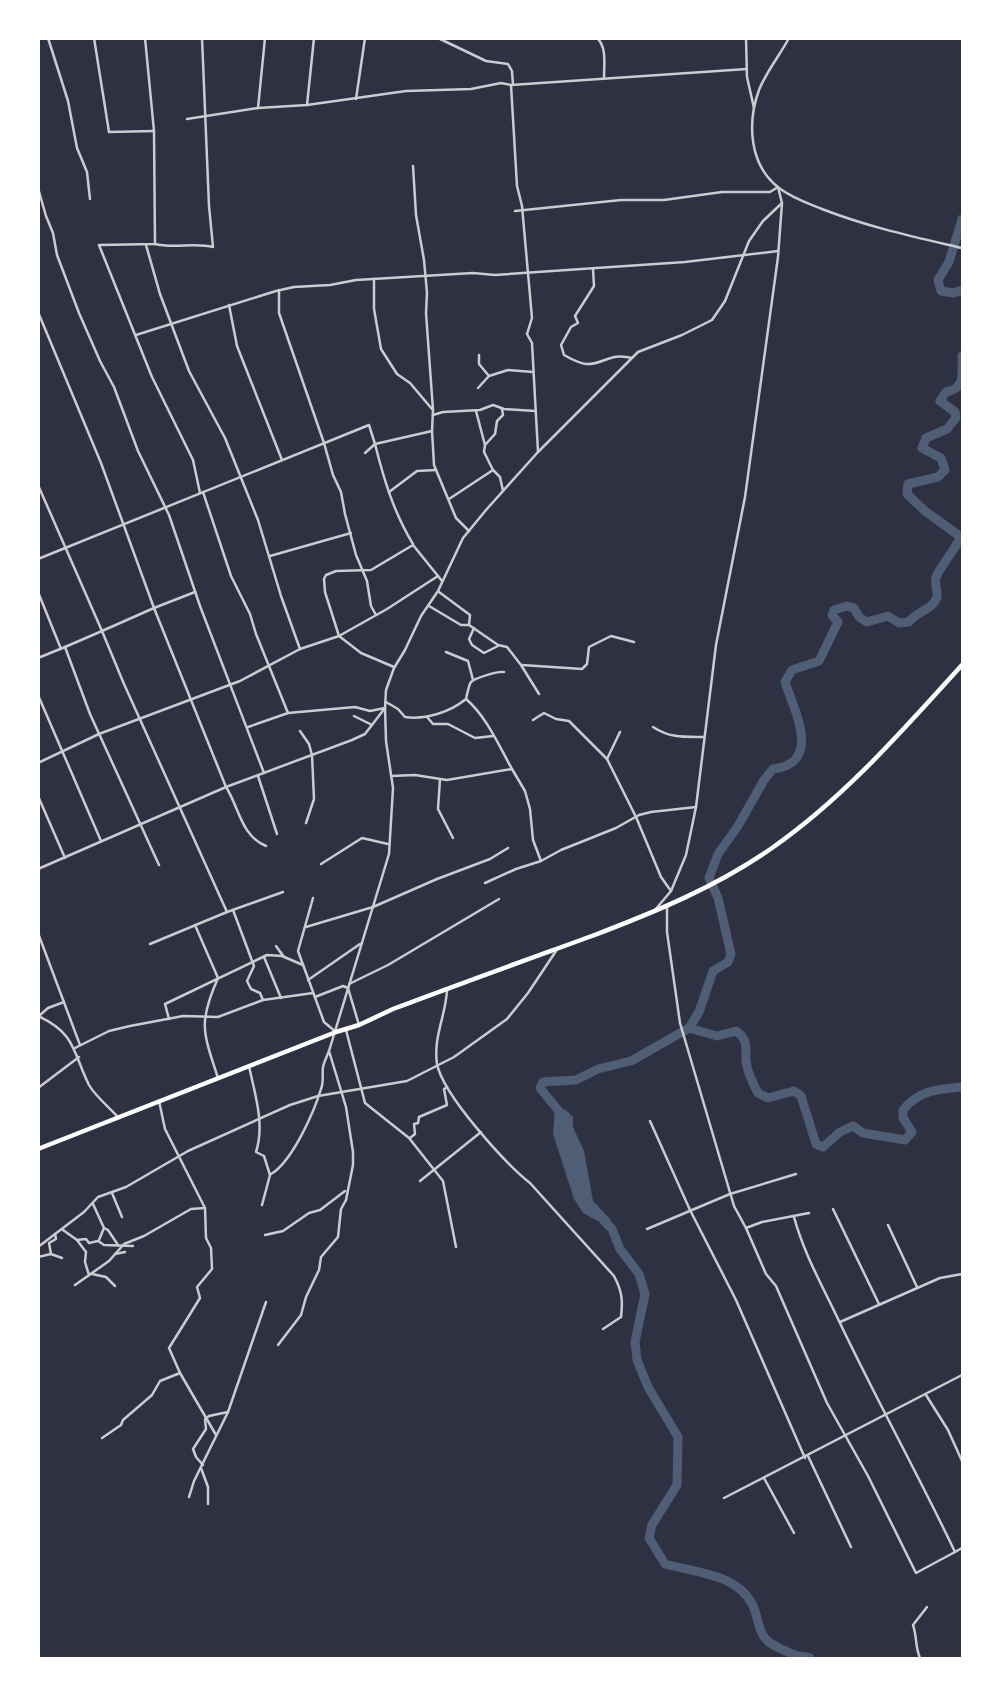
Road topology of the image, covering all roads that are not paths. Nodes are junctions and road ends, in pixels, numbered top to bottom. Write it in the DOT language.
graph roads {
  1 [pos="48,38"];
  2 [pos="94,38"];
  3 [pos="145,38"];
  4 [pos="202,38"];
  5 [pos="265,38"];
  6 [pos="314,38"];
  7 [pos="365,38"];
  8 [pos="438,38"];
  9 [pos="597,38"];
  10 [pos="746,38"];
  11 [pos="789,38"];
  12 [pos="747,69"];
  13 [pos="604,78"];
  14 [pos="512,85"];
  15 [pos="356,99"];
  16 [pos="307,105"];
  17 [pos="258,108"];
  18 [pos="755,110"];
  19 [pos="205,117"];
  20 [pos="187,119"];
  21 [pos="154,131"];
  22 [pos="413,166"];
  23 [pos="778,187"];
  24 [pos="38,188"];
  25 [pos="90,199"];
  26 [pos="782,204"];
  27 [pos="523,210"];
  28 [pos="514,211"];
  29 [pos="155,244"];
  30 [pos="146,245"];
  31 [pos="962,248"];
  32 [pos="778,251"];
  33 [pos="743,255"];
  34 [pos="593,269"];
  35 [pos="528,273"];
  36 [pos="424,278"];
  37 [pos="374,279"];
  38 [pos="279,290"];
  39 [pos="229,305"];
  40 [pos="38,312"];
  41 [pos="172,323"];
  42 [pos="136,335"];
  43 [pos="479,355"];
  44 [pos="632,358"];
  45 [pos="534,372"];
  46 [pos="489,376"];
  47 [pos="478,388"];
  48 [pos="502,409"];
  49 [pos="476,410"];
  50 [pos="536,411"];
  51 [pos="433,412"];
  52 [pos="432,431"];
  53 [pos="324,443"];
  54 [pos="375,444"];
  55 [pos="485,445"];
  56 [pos="538,452"];
  57 [pos="365,453"];
  58 [pos="282,461"];
  59 [pos="436,470"];
  60 [pos="493,470"];
  61 [pos="240,478"];
  62 [pos="38,485"];
  63 [pos="503,491"];
  64 [pos="202,492"];
  65 [pos="389,492"];
  66 [pos="448,500"];
  67 [pos="165,506"];
  68 [pos="124,524"];
  69 [pos="470,531"];
  70 [pos="351,533"];
  71 [pos="413,545"];
  72 [pos="66,547"];
  73 [pos="270,556"];
  74 [pos="38,559"];
  75 [pos="363,571"];
  76 [pos="438,576"];
  77 [pos="442,581"];
  78 [pos="438,591"];
  79 [pos="38,592"];
  80 [pos="195,592"];
  81 [pos="427,605"];
  82 [pos="154,608"];
  83 [pos="376,615"];
  84 [pos="469,625"];
  85 [pos="474,628"];
  86 [pos="102,631"];
  87 [pos="338,636"];
  88 [pos="634,642"];
  89 [pos="498,645"];
  90 [pos="63,648"];
  91 [pos="300,649"];
  92 [pos="446,652"];
  93 [pos="38,658"];
  94 [pos="521,665"];
  95 [pos="962,665"];
  96 [pos="269,667"];
  97 [pos="394,668"];
  98 [pos="504,671"];
  99 [pos="473,680"];
  100 [pos="229,683"];
  101 [pos="539,694"];
  102 [pos="38,695"];
  103 [pos="190,698"];
  104 [pos="466,699"];
  105 [pos="385,701"];
  106 [pos="385,708"];
  107 [pos="288,713"];
  108 [pos="354,716"];
  109 [pos="426,716"];
  110 [pos="141,719"];
  111 [pos="533,720"];
  112 [pos="373,725"];
  113 [pos="653,727"];
  114 [pos="246,728"];
  115 [pos="300,731"];
  116 [pos="620,733"];
  117 [pos="99,734"];
  118 [pos="493,736"];
  119 [pos="703,737"];
  120 [pos="65,752"];
  121 [pos="312,755"];
  122 [pos="607,759"];
  123 [pos="38,763"];
  124 [pos="512,769"];
  125 [pos="264,774"];
  126 [pos="258,776"];
  127 [pos="391,776"];
  128 [pos="440,779"];
  129 [pos="226,787"];
  130 [pos="38,796"];
  131 [pos="179,807"];
  132 [pos="696,807"];
  133 [pos="636,817"];
  134 [pos="306,823"];
  135 [pos="139,824"];
  136 [pos="606,832"];
  137 [pos="277,834"];
  138 [pos="453,838"];
  139 [pos="606,839"];
  140 [pos="102,841"];
  141 [pos="388,844"];
  142 [pos="265,846"];
  143 [pos="508,848"];
  144 [pos="65,858"];
  145 [pos="541,862"];
  146 [pos="321,864"];
  147 [pos="159,865"];
  148 [pos="38,869"];
  149 [pos="485,883"];
  150 [pos="671,891"];
  151 [pos="283,892"];
  152 [pos="313,898"];
  153 [pos="499,899"];
  154 [pos="373,907"];
  155 [pos="667,907"];
  156 [pos="233,910"];
  157 [pos="226,912"];
  158 [pos="653,913"];
  159 [pos="195,925"];
  160 [pos="306,927"];
  161 [pos="38,933"];
  162 [pos="150,944"];
  163 [pos="362,944"];
  164 [pos="276,946"];
  165 [pos="558,948"];
  166 [pos="264,957"];
  167 [pos="284,957"];
  168 [pos="253,962"];
  169 [pos="303,965"];
  170 [pos="218,978"];
  171 [pos="308,980"];
  172 [pos="348,986"];
  173 [pos="447,990"];
  174 [pos="314,995"];
  175 [pos="281,998"];
  176 [pos="263,1000"];
  177 [pos="64,1002"];
  178 [pos="39,1016"];
  179 [pos="169,1019"];
  180 [pos="204,1019"];
  181 [pos="359,1025"];
  182 [pos="346,1030"];
  183 [pos="336,1032"];
  184 [pos="80,1045"];
  185 [pos="75,1048"];
  186 [pos="329,1051"];
  187 [pos="79,1057"];
  188 [pos="438,1065"];
  189 [pos="248,1066"];
  190 [pos="218,1078"];
  191 [pos="447,1087"];
  192 [pos="38,1088"];
  193 [pos="360,1090"];
  194 [pos="342,1092"];
  195 [pos="318,1096"];
  196 [pos="159,1101"];
  197 [pos="119,1118"];
  198 [pos="261,1119"];
  199 [pos="650,1121"];
  200 [pos="481,1132"];
  201 [pos="409,1138"];
  202 [pos="38,1149"];
  203 [pos="179,1155"];
  204 [pos="434,1169"];
  205 [pos="796,1174"];
  206 [pos="270,1175"];
  207 [pos="421,1181"];
  208 [pos="348,1189"];
  209 [pos="112,1193"];
  210 [pos="730,1194"];
  211 [pos="92,1204"];
  212 [pos="262,1205"];
  213 [pos="205,1208"];
  214 [pos="833,1209"];
  215 [pos="690,1210"];
  216 [pos="809,1213"];
  217 [pos="122,1217"];
  218 [pos="794,1217"];
  219 [pos="888,1225"];
  220 [pos="104,1228"];
  221 [pos="746,1228"];
  222 [pos="62,1229"];
  223 [pos="647,1229"];
  224 [pos="55,1234"];
  225 [pos="265,1235"];
  226 [pos="38,1239"];
  227 [pos="77,1240"];
  228 [pos="98,1241"];
  229 [pos="40,1245"];
  230 [pos="120,1246"];
  231 [pos="133,1246"];
  232 [pos="456,1247"];
  233 [pos="125,1252"];
  234 [pos="51,1254"];
  235 [pos="113,1255"];
  236 [pos="38,1257"];
  237 [pos="62,1258"];
  238 [pos="962,1273"];
  239 [pos="91,1274"];
  240 [pos="75,1285"];
  241 [pos="115,1286"];
  242 [pos="917,1287"];
  243 [pos="266,1302"];
  244 [pos="879,1304"];
  245 [pos="840,1322"];
  246 [pos="603,1329"];
  247 [pos="278,1345"];
  248 [pos="180,1373"];
  249 [pos="962,1375"];
  250 [pos="926,1395"];
  251 [pos="228,1412"];
  252 [pos="887,1415"];
  253 [pos="205,1419"];
  254 [pos="216,1435"];
  255 [pos="846,1436"];
  256 [pos="102,1438"];
  257 [pos="807,1457"];
  258 [pos="962,1461"];
  259 [pos="202,1466"];
  260 [pos="764,1478"];
  261 [pos="188,1497"];
  262 [pos="724,1498"];
  263 [pos="208,1504"];
  264 [pos="794,1533"];
  265 [pos="851,1547"];
  266 [pos="962,1548"];
  267 [pos="955,1552"];
  268 [pos="927,1607"];
  269 [pos="920,1658"];
  1 -- 25 [label="street"];
  2 -- 21 [label="street"];
  3 -- 21 [label="street"];
  4 -- 19 [label="street"];
  5 -- 17 [label="street"];
  6 -- 16 [label="street"];
  7 -- 15 [label="street"];
  8 -- 14 [label="street"];
  9 -- 13 [label="street"];
  10 -- 12 [label="street"];
  11 -- 18 [label="street"];
  12 -- 13 [label="street"];
  12 -- 18 [label="street"];
  13 -- 14 [label="street"];
  14 -- 15 [label="street"];
  14 -- 27 [label="street"];
  15 -- 16 [label="street"];
  16 -- 17 [label="street"];
  17 -- 19 [label="street"];
  18 -- 23 [label="street"];
  19 -- 20 [label="street"];
  19 -- 29 [label="street"];
  21 -- 29 [label="street"];
  22 -- 36 [label="street"];
  23 -- 26 [label="street"];
  23 -- 27 [label="street"];
  23 -- 31 [label="street"];
  24 -- 67 [label="street"];
  26 -- 32 [label="street"];
  26 -- 33 [label="street"];
  27 -- 28 [label="street"];
  27 -- 35 [label="street"];
  29 -- 30 [label="street"];
  30 -- 41 [label="street"];
  30 -- 42 [label="street"];
  32 -- 33 [label="street"];
  32 -- 119 [label="street"];
  33 -- 34 [label="street"];
  33 -- 44 [label="street"];
  34 -- 35 [label="street"];
  34 -- 44 [label="street"];
  35 -- 36 [label="street"];
  35 -- 45 [label="street"];
  36 -- 37 [label="street"];
  36 -- 51 [label="street"];
  37 -- 38 [label="street"];
  37 -- 51 [label="street"];
  38 -- 39 [label="street"];
  38 -- 53 [label="street"];
  39 -- 41 [label="street"];
  39 -- 58 [label="street"];
  40 -- 68 [label="street"];
  41 -- 42 [label="street"];
  41 -- 61 [label="street"];
  42 -- 64 [label="street"];
  43 -- 46 [label="street"];
  44 -- 56 [label="street"];
  45 -- 46 [label="street"];
  45 -- 50 [label="street"];
  46 -- 47 [label="street"];
  48 -- 49 [label="street"];
  48 -- 50 [label="street"];
  48 -- 55 [label="street"];
  49 -- 51 [label="street"];
  49 -- 55 [label="street"];
  50 -- 56 [label="street"];
  51 -- 52 [label="street"];
  52 -- 54 [label="street"];
  52 -- 59 [label="street"];
  53 -- 54 [label="street"];
  53 -- 58 [label="street"];
  53 -- 70 [label="street"];
  54 -- 57 [label="street"];
  54 -- 65 [label="street"];
  55 -- 60 [label="street"];
  56 -- 63 [label="street"];
  58 -- 61 [label="street"];
  59 -- 65 [label="street"];
  59 -- 66 [label="street"];
  60 -- 63 [label="street"];
  60 -- 66 [label="street"];
  61 -- 64 [label="street"];
  61 -- 73 [label="street"];
  62 -- 72 [label="street"];
  63 -- 69 [label="street"];
  64 -- 67 [label="street"];
  64 -- 96 [label="street"];
  65 -- 71 [label="street"];
  66 -- 69 [label="street"];
  67 -- 68 [label="street"];
  67 -- 80 [label="street"];
  68 -- 72 [label="street"];
  68 -- 82 [label="street"];
  69 -- 77 [label="street"];
  70 -- 73 [label="street"];
  70 -- 75 [label="street"];
  71 -- 75 [label="street"];
  71 -- 76 [label="street"];
  72 -- 74 [label="street"];
  72 -- 86 [label="street"];
  73 -- 91 [label="street"];
  75 -- 83 [label="street"];
  75 -- 87 [label="street"];
  76 -- 77 [label="street"];
  76 -- 83 [label="street"];
  77 -- 78 [label="street"];
  78 -- 81 [label="street"];
  78 -- 84 [label="street"];
  79 -- 90 [label="street"];
  80 -- 82 [label="street"];
  80 -- 100 [label="street"];
  81 -- 84 [label="street"];
  81 -- 97 [label="street"];
  82 -- 86 [label="street"];
  82 -- 103 [label="street"];
  83 -- 87 [label="street"];
  84 -- 85 [label="street"];
  85 -- 89 [label="street"];
  85 -- 89 [label="street"];
  86 -- 90 [label="street"];
  86 -- 110 [label="street"];
  87 -- 91 [label="street"];
  87 -- 97 [label="street"];
  88 -- 94 [label="street"];
  89 -- 94 [label="street"];
  90 -- 93 [label="street"];
  90 -- 117 [label="street"];
  91 -- 96 [label="street"];
  92 -- 99 [label="street"];
  94 -- 101 [label="street"];
  95 -- 155 [label="highway"];
  96 -- 100 [label="street"];
  96 -- 107 [label="street"];
  97 -- 105 [label="street"];
  98 -- 99 [label="street"];
  99 -- 104 [label="street"];
  100 -- 103 [label="street"];
  100 -- 114 [label="street"];
  102 -- 120 [label="street"];
  103 -- 110 [label="street"];
  103 -- 129 [label="street"];
  104 -- 109 [label="street"];
  104 -- 118 [label="street"];
  105 -- 106 [label="street"];
  105 -- 109 [label="street"];
  106 -- 107 [label="street"];
  106 -- 112 [label="street"];
  106 -- 127 [label="street"];
  107 -- 114 [label="street"];
  108 -- 112 [label="street"];
  109 -- 118 [label="street"];
  110 -- 117 [label="street"];
  110 -- 131 [label="street"];
  111 -- 122 [label="street"];
  112 -- 121 [label="street"];
  113 -- 119 [label="street"];
  114 -- 125 [label="street"];
  115 -- 121 [label="street"];
  116 -- 122 [label="street"];
  117 -- 120 [label="street"];
  117 -- 135 [label="street"];
  118 -- 124 [label="street"];
  119 -- 132 [label="street"];
  120 -- 123 [label="street"];
  120 -- 140 [label="street"];
  121 -- 125 [label="street"];
  121 -- 134 [label="street"];
  122 -- 133 [label="street"];
  124 -- 128 [label="street"];
  124 -- 145 [label="street"];
  125 -- 126 [label="street"];
  126 -- 129 [label="street"];
  126 -- 137 [label="street"];
  127 -- 128 [label="street"];
  127 -- 141 [label="street"];
  128 -- 138 [label="street"];
  129 -- 131 [label="street"];
  129 -- 142 [label="street"];
  130 -- 144 [label="street"];
  131 -- 135 [label="street"];
  131 -- 157 [label="street"];
  132 -- 133 [label="street"];
  132 -- 150 [label="street"];
  133 -- 136 [label="street"];
  133 -- 150 [label="street"];
  135 -- 140 [label="street"];
  135 -- 147 [label="street"];
  136 -- 139 [label="street"];
  136 -- 145 [label="street"];
  140 -- 144 [label="street"];
  141 -- 146 [label="street"];
  141 -- 154 [label="street"];
  143 -- 154 [label="street"];
  144 -- 148 [label="street"];
  145 -- 149 [label="street"];
  150 -- 158 [label="street"];
  151 -- 156 [label="street"];
  152 -- 160 [label="street"];
  153 -- 172 [label="street"];
  154 -- 160 [label="street"];
  154 -- 163 [label="street"];
  155 -- 158 [label="highway"];
  155 -- 210 [label="street"];
  156 -- 157 [label="street"];
  156 -- 168 [label="street"];
  157 -- 159 [label="street"];
  158 -- 165 [label="highway"];
  159 -- 162 [label="street"];
  159 -- 170 [label="street"];
  160 -- 169 [label="street"];
  161 -- 177 [label="street"];
  163 -- 171 [label="street"];
  163 -- 172 [label="street"];
  164 -- 167 [label="street"];
  165 -- 173 [label="highway"];
  165 -- 188 [label="street"];
  166 -- 167 [label="street"];
  166 -- 168 [label="street"];
  166 -- 175 [label="street"];
  167 -- 169 [label="street"];
  168 -- 170 [label="street"];
  168 -- 176 [label="street"];
  169 -- 171 [label="street"];
  170 -- 179 [label="street"];
  170 -- 180 [label="street"];
  171 -- 174 [label="street"];
  172 -- 174 [label="street"];
  172 -- 181 [label="street"];
  172 -- 183 [label="street"];
  173 -- 181 [label="highway"];
  173 -- 188 [label="street"];
  174 -- 175 [label="street"];
  174 -- 183 [label="street"];
  175 -- 176 [label="street"];
  176 -- 180 [label="street"];
  177 -- 178 [label="street"];
  177 -- 184 [label="street"];
  178 -- 185 [label="street"];
  179 -- 180 [label="street"];
  179 -- 184 [label="street"];
  180 -- 190 [label="street"];
  181 -- 182 [label="highway"];
  182 -- 183 [label="highway"];
  182 -- 193 [label="street"];
  183 -- 186 [label="street"];
  183 -- 189 [label="highway"];
  184 -- 185 [label="street"];
  185 -- 187 [label="street"];
  186 -- 194 [label="street"];
  186 -- 195 [label="street"];
  187 -- 192 [label="street"];
  187 -- 197 [label="street"];
  188 -- 191 [label="street"];
  188 -- 193 [label="street"];
  189 -- 190 [label="highway"];
  189 -- 198 [label="street"];
  190 -- 196 [label="highway"];
  191 -- 200 [label="street"];
  191 -- 201 [label="street"];
  193 -- 194 [label="street"];
  193 -- 201 [label="street"];
  194 -- 195 [label="street"];
  194 -- 208 [label="street"];
  195 -- 198 [label="street"];
  195 -- 206 [label="street"];
  196 -- 197 [label="highway"];
  196 -- 203 [label="street"];
  197 -- 202 [label="highway"];
  198 -- 203 [label="street"];
  198 -- 206 [label="street"];
  199 -- 215 [label="street"];
  200 -- 204 [label="street"];
  200 -- 246 [label="street"];
  201 -- 204 [label="street"];
  203 -- 209 [label="street"];
  203 -- 213 [label="street"];
  204 -- 207 [label="street"];
  204 -- 232 [label="street"];
  205 -- 210 [label="street"];
  206 -- 212 [label="street"];
  208 -- 225 [label="street"];
  208 -- 247 [label="street"];
  209 -- 211 [label="street"];
  209 -- 217 [label="street"];
  210 -- 215 [label="street"];
  210 -- 221 [label="street"];
  211 -- 220 [label="street"];
  211 -- 222 [label="street"];
  213 -- 230 [label="street"];
  213 -- 248 [label="street"];
  214 -- 244 [label="street"];
  215 -- 223 [label="street"];
  215 -- 257 [label="street"];
  216 -- 218 [label="street"];
  218 -- 221 [label="street"];
  218 -- 245 [label="street"];
  219 -- 242 [label="street"];
  220 -- 228 [label="street"];
  220 -- 230 [label="street"];
  221 -- 255 [label="street"];
  222 -- 224 [label="street"];
  222 -- 227 [label="street"];
  224 -- 229 [label="street"];
  224 -- 234 [label="street"];
  226 -- 229 [label="street"];
  227 -- 228 [label="street"];
  227 -- 239 [label="street"];
  228 -- 230 [label="street"];
  230 -- 231 [label="street"];
  230 -- 235 [label="street"];
  233 -- 235 [label="street"];
  234 -- 236 [label="street"];
  234 -- 237 [label="street"];
  235 -- 239 [label="street"];
  238 -- 242 [label="street"];
  239 -- 240 [label="street"];
  239 -- 241 [label="street"];
  242 -- 244 [label="street"];
  243 -- 251 [label="street"];
  244 -- 245 [label="street"];
  245 -- 252 [label="street"];
  248 -- 253 [label="street"];
  248 -- 256 [label="street"];
  249 -- 250 [label="street"];
  250 -- 252 [label="street"];
  250 -- 258 [label="street"];
  251 -- 253 [label="street"];
  251 -- 254 [label="street"];
  252 -- 255 [label="street"];
  252 -- 267 [label="street"];
  253 -- 254 [label="street"];
  253 -- 259 [label="street"];
  254 -- 259 [label="street"];
  255 -- 257 [label="street"];
  255 -- 267 [label="street"];
  257 -- 260 [label="street"];
  257 -- 265 [label="street"];
  259 -- 261 [label="street"];
  259 -- 263 [label="street"];
  260 -- 262 [label="street"];
  260 -- 264 [label="street"];
  266 -- 267 [label="street"];
  268 -- 269 [label="street"];
}
